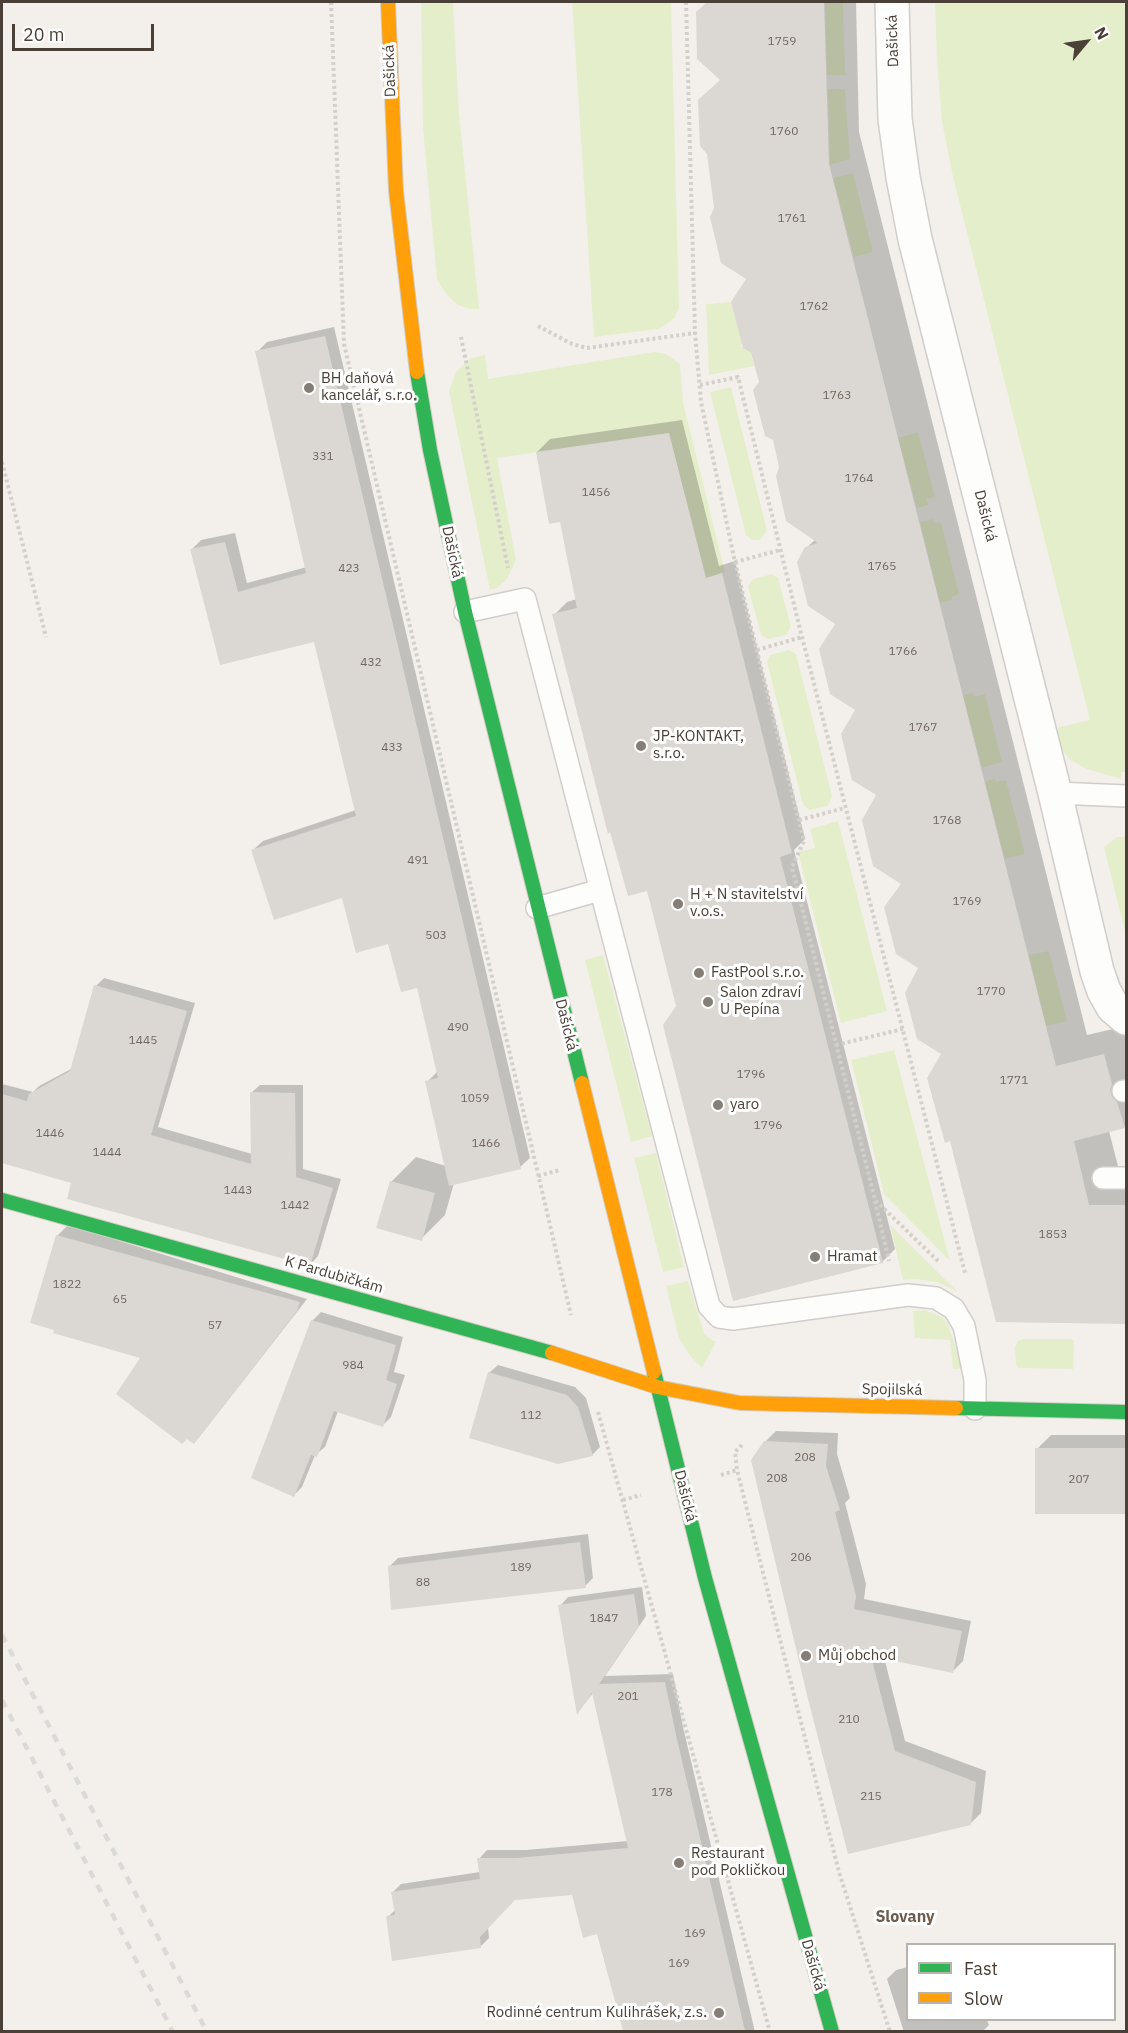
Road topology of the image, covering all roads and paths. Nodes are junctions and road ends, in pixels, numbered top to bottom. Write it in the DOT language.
graph roads {
  1 [pos="330,2"];
  2 [pos="388,2"];
  3 [pos="686,2"];
  4 [pos="892,2"];
  5 [pos="538,326"];
  6 [pos="695,333"];
  7 [pos="461,337"];
  8 [pos="700,385"];
  9 [pos="2,462"];
  10 [pos="780,550"];
  11 [pos="735,562"];
  12 [pos="515,601"];
  13 [pos="465,612"];
  14 [pos="46,637"];
  15 [pos="802,637"];
  16 [pos="757,650"];
  17 [pos="1055,793"];
  18 [pos="1126,796"];
  19 [pos="845,808"];
  20 [pos="799,820"];
  21 [pos="600,890"];
  22 [pos="537,908"];
  23 [pos="1126,1018"];
  24 [pos="903,1029"];
  25 [pos="836,1045"];
  26 [pos="1103,1178"];
  27 [pos="1126,1178"];
  28 [pos="2,1200"];
  29 [pos="875,1200"];
  30 [pos="943,1265"];
  31 [pos="966,1277"];
  32 [pos="897,1296"];
  33 [pos="585,1362"];
  34 [pos="657,1387"];
  35 [pos="975,1409"];
  36 [pos="1126,1412"];
  37 [pos="747,1439"];
  38 [pos="770,2031"];
  39 [pos="832,2031"];
  40 [pos="890,2031"];
  1 -- 33 [label="path"];
  2 -- 13 [label="main road, Dašická"];
  3 -- 6 [label="path"];
  4 -- 17 [label="street, Dašická"];
  5 -- 6 [label="path"];
  6 -- 8 [label="path"];
  7 -- 12 [label="path"];
  8 -- 10 [label="path"];
  8 -- 11 [label="path"];
  9 -- 14 [label="path"];
  10 -- 11 [label="path"];
  10 -- 15 [label="path"];
  11 -- 16 [label="path"];
  12 -- 13 [label="lane"];
  12 -- 21 [label="lane"];
  13 -- 22 [label="main road, Dašická"];
  15 -- 16 [label="path"];
  15 -- 19 [label="path"];
  16 -- 20 [label="path"];
  17 -- 18 [label="lane"];
  17 -- 23 [label="street, Dašická"];
  19 -- 20 [label="path"];
  19 -- 24 [label="path"];
  20 -- 25 [label="path"];
  21 -- 22 [label="lane"];
  21 -- 32 [label="lane"];
  22 -- 34 [label="main road, Dašická"];
  24 -- 25 [label="path"];
  24 -- 31 [label="path"];
  25 -- 29 [label="path"];
  26 -- 27 [label="lane"];
  28 -- 33 [label="main road, K Pardubičkám"];
  29 -- 30 [label="path"];
  29 -- 32 [label="path"];
  32 -- 35 [label="lane"];
  33 -- 34 [label="main road, K Pardubičkám"];
  33 -- 38 [label="path"];
  34 -- 35 [label="main road, Spojilská"];
  34 -- 39 [label="main road, Dašická"];
  35 -- 36 [label="main road, Spojilská"];
  37 -- 40 [label="path"];
}
